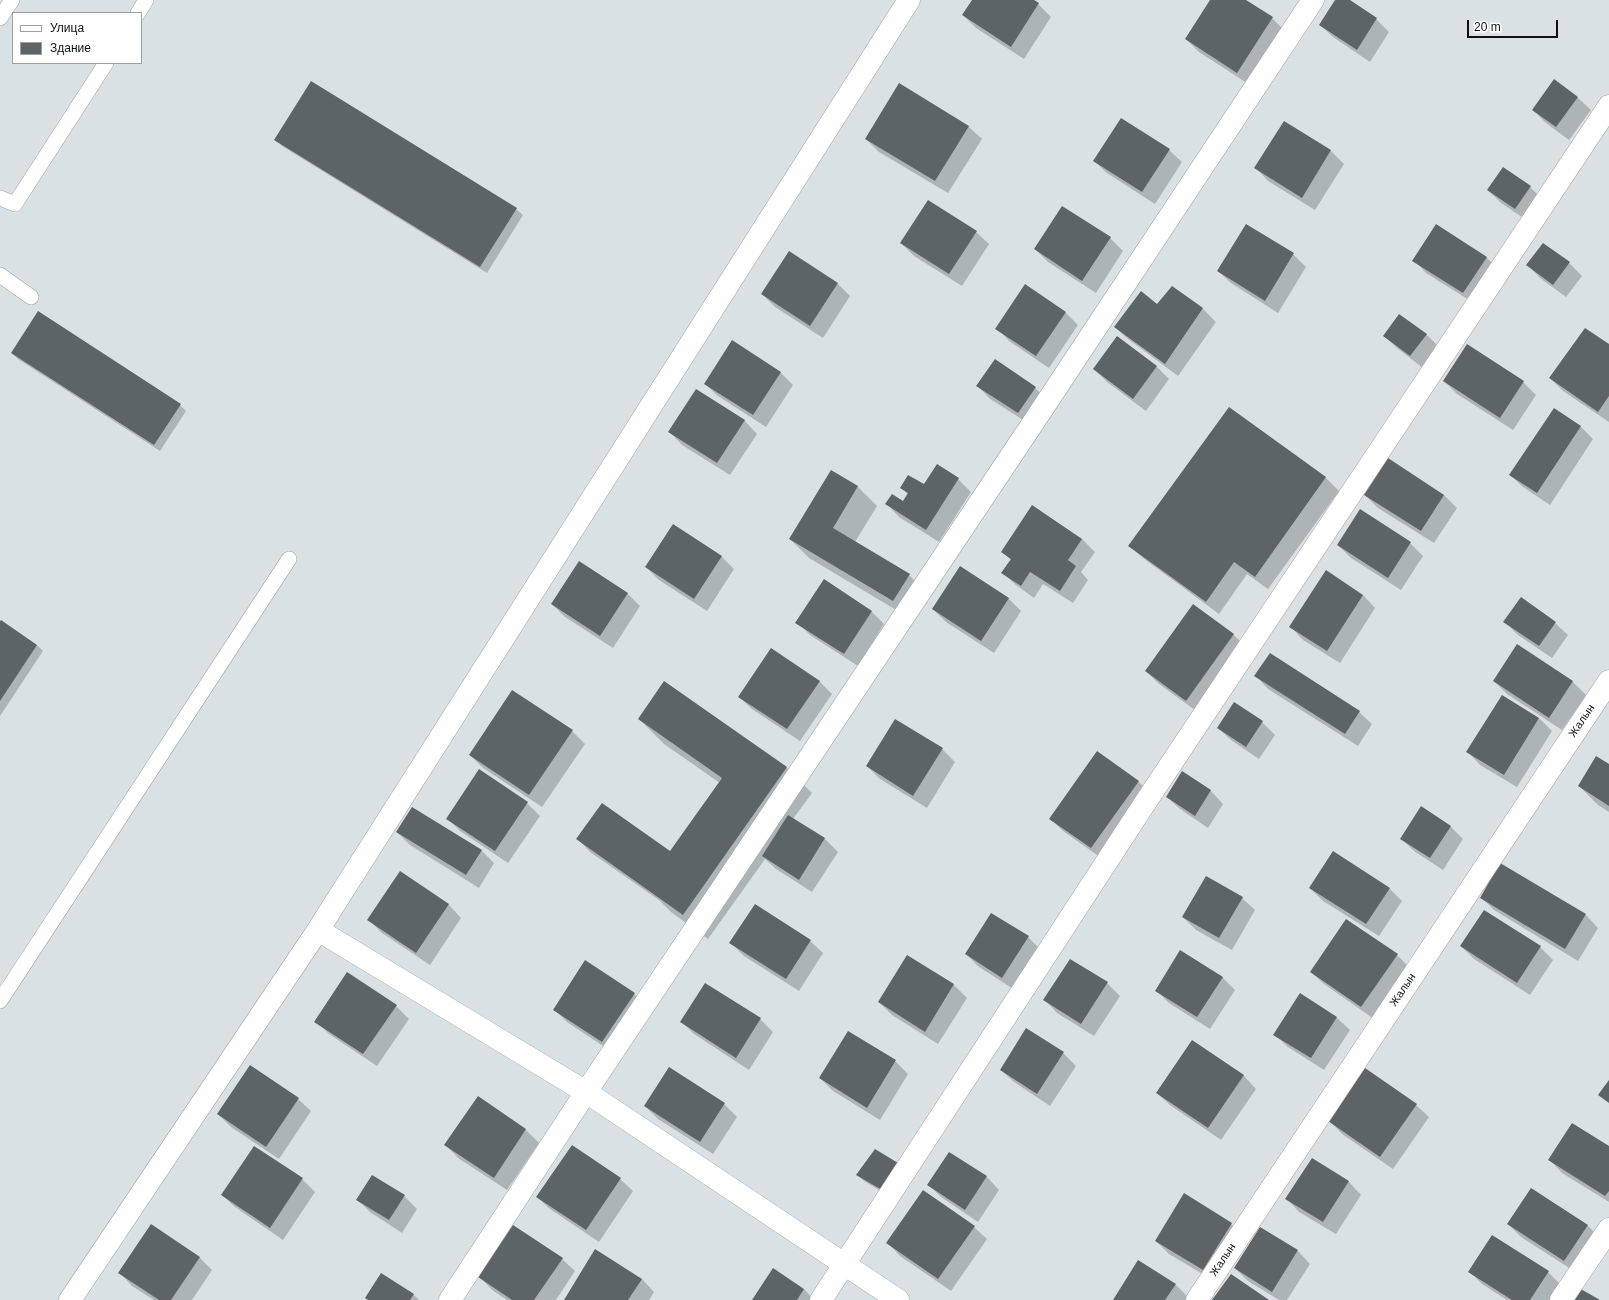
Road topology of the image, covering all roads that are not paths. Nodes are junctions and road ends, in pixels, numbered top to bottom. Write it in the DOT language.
graph roads {
  1 [pos="12,0"];
  2 [pos="146,0"];
  3 [pos="909,0"];
  4 [pos="1313,0"];
  5 [pos="139,12"];
  6 [pos="0,18"];
  7 [pos="105,64"];
  8 [pos="1609,106"];
  9 [pos="0,198"];
  10 [pos="0,275"];
  11 [pos="31,297"];
  12 [pos="289,559"];
  13 [pos="1609,680"];
  14 [pos="318,930"];
  15 [pos="0,1001"];
  16 [pos="586,1092"];
  17 [pos="1609,1229"];
  18 [pos="845,1264"];
  19 [pos="70,1300"];
  20 [pos="450,1300"];
  21 [pos="821,1300"];
  22 [pos="898,1300"];
  23 [pos="1197,1300"];
  24 [pos="1561,1300"];
  1 -- 6 [label="lane"];
  2 -- 5 [label="lane"];
  3 -- 14 [label="street"];
  4 -- 16 [label="street"];
  7 -- 9 [label="lane"];
  8 -- 18 [label="street"];
  10 -- 11 [label="lane"];
  12 -- 15 [label="lane"];
  13 -- 23 [label="street, Жалын"];
  14 -- 16 [label="street"];
  14 -- 19 [label="street"];
  16 -- 18 [label="street"];
  16 -- 20 [label="street"];
  17 -- 24 [label="street"];
  18 -- 21 [label="street"];
  18 -- 22 [label="street"];
}
